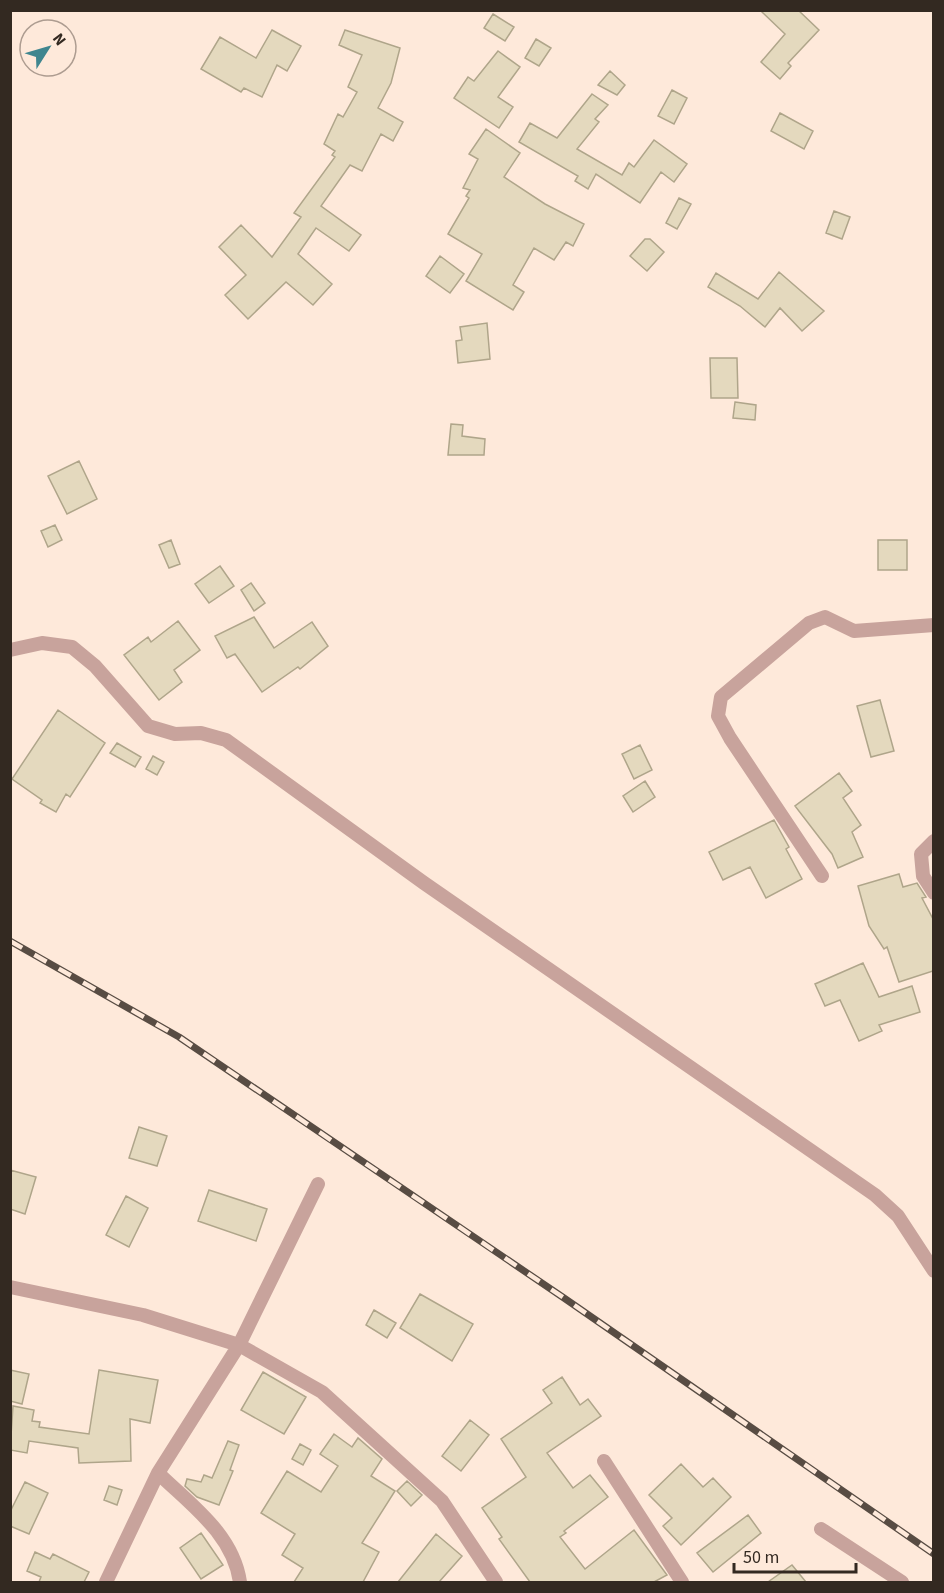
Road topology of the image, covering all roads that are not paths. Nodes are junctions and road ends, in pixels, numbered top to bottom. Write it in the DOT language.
graph roads {
  1 [pos="933,625"];
  2 [pos="10,650"];
  3 [pos="933,841"];
  4 [pos="822,876"];
  5 [pos="933,893"];
  6 [pos="318,1184"];
  7 [pos="933,1271"];
  8 [pos="10,1287"];
  9 [pos="239,1345"];
  10 [pos="604,1461"];
  11 [pos="158,1473"];
  12 [pos="821,1529"];
  13 [pos="106,1582"];
  14 [pos="240,1582"];
  15 [pos="496,1582"];
  16 [pos="682,1582"];
  17 [pos="902,1582"];
  1 -- 4 [label="street"];
  2 -- 7 [label="street"];
  3 -- 5 [label="street"];
  6 -- 9 [label="street"];
  8 -- 9 [label="street"];
  9 -- 11 [label="street"];
  9 -- 15 [label="street"];
  10 -- 16 [label="street"];
  11 -- 13 [label="street"];
  11 -- 14 [label="street"];
  12 -- 17 [label="street"];
}
